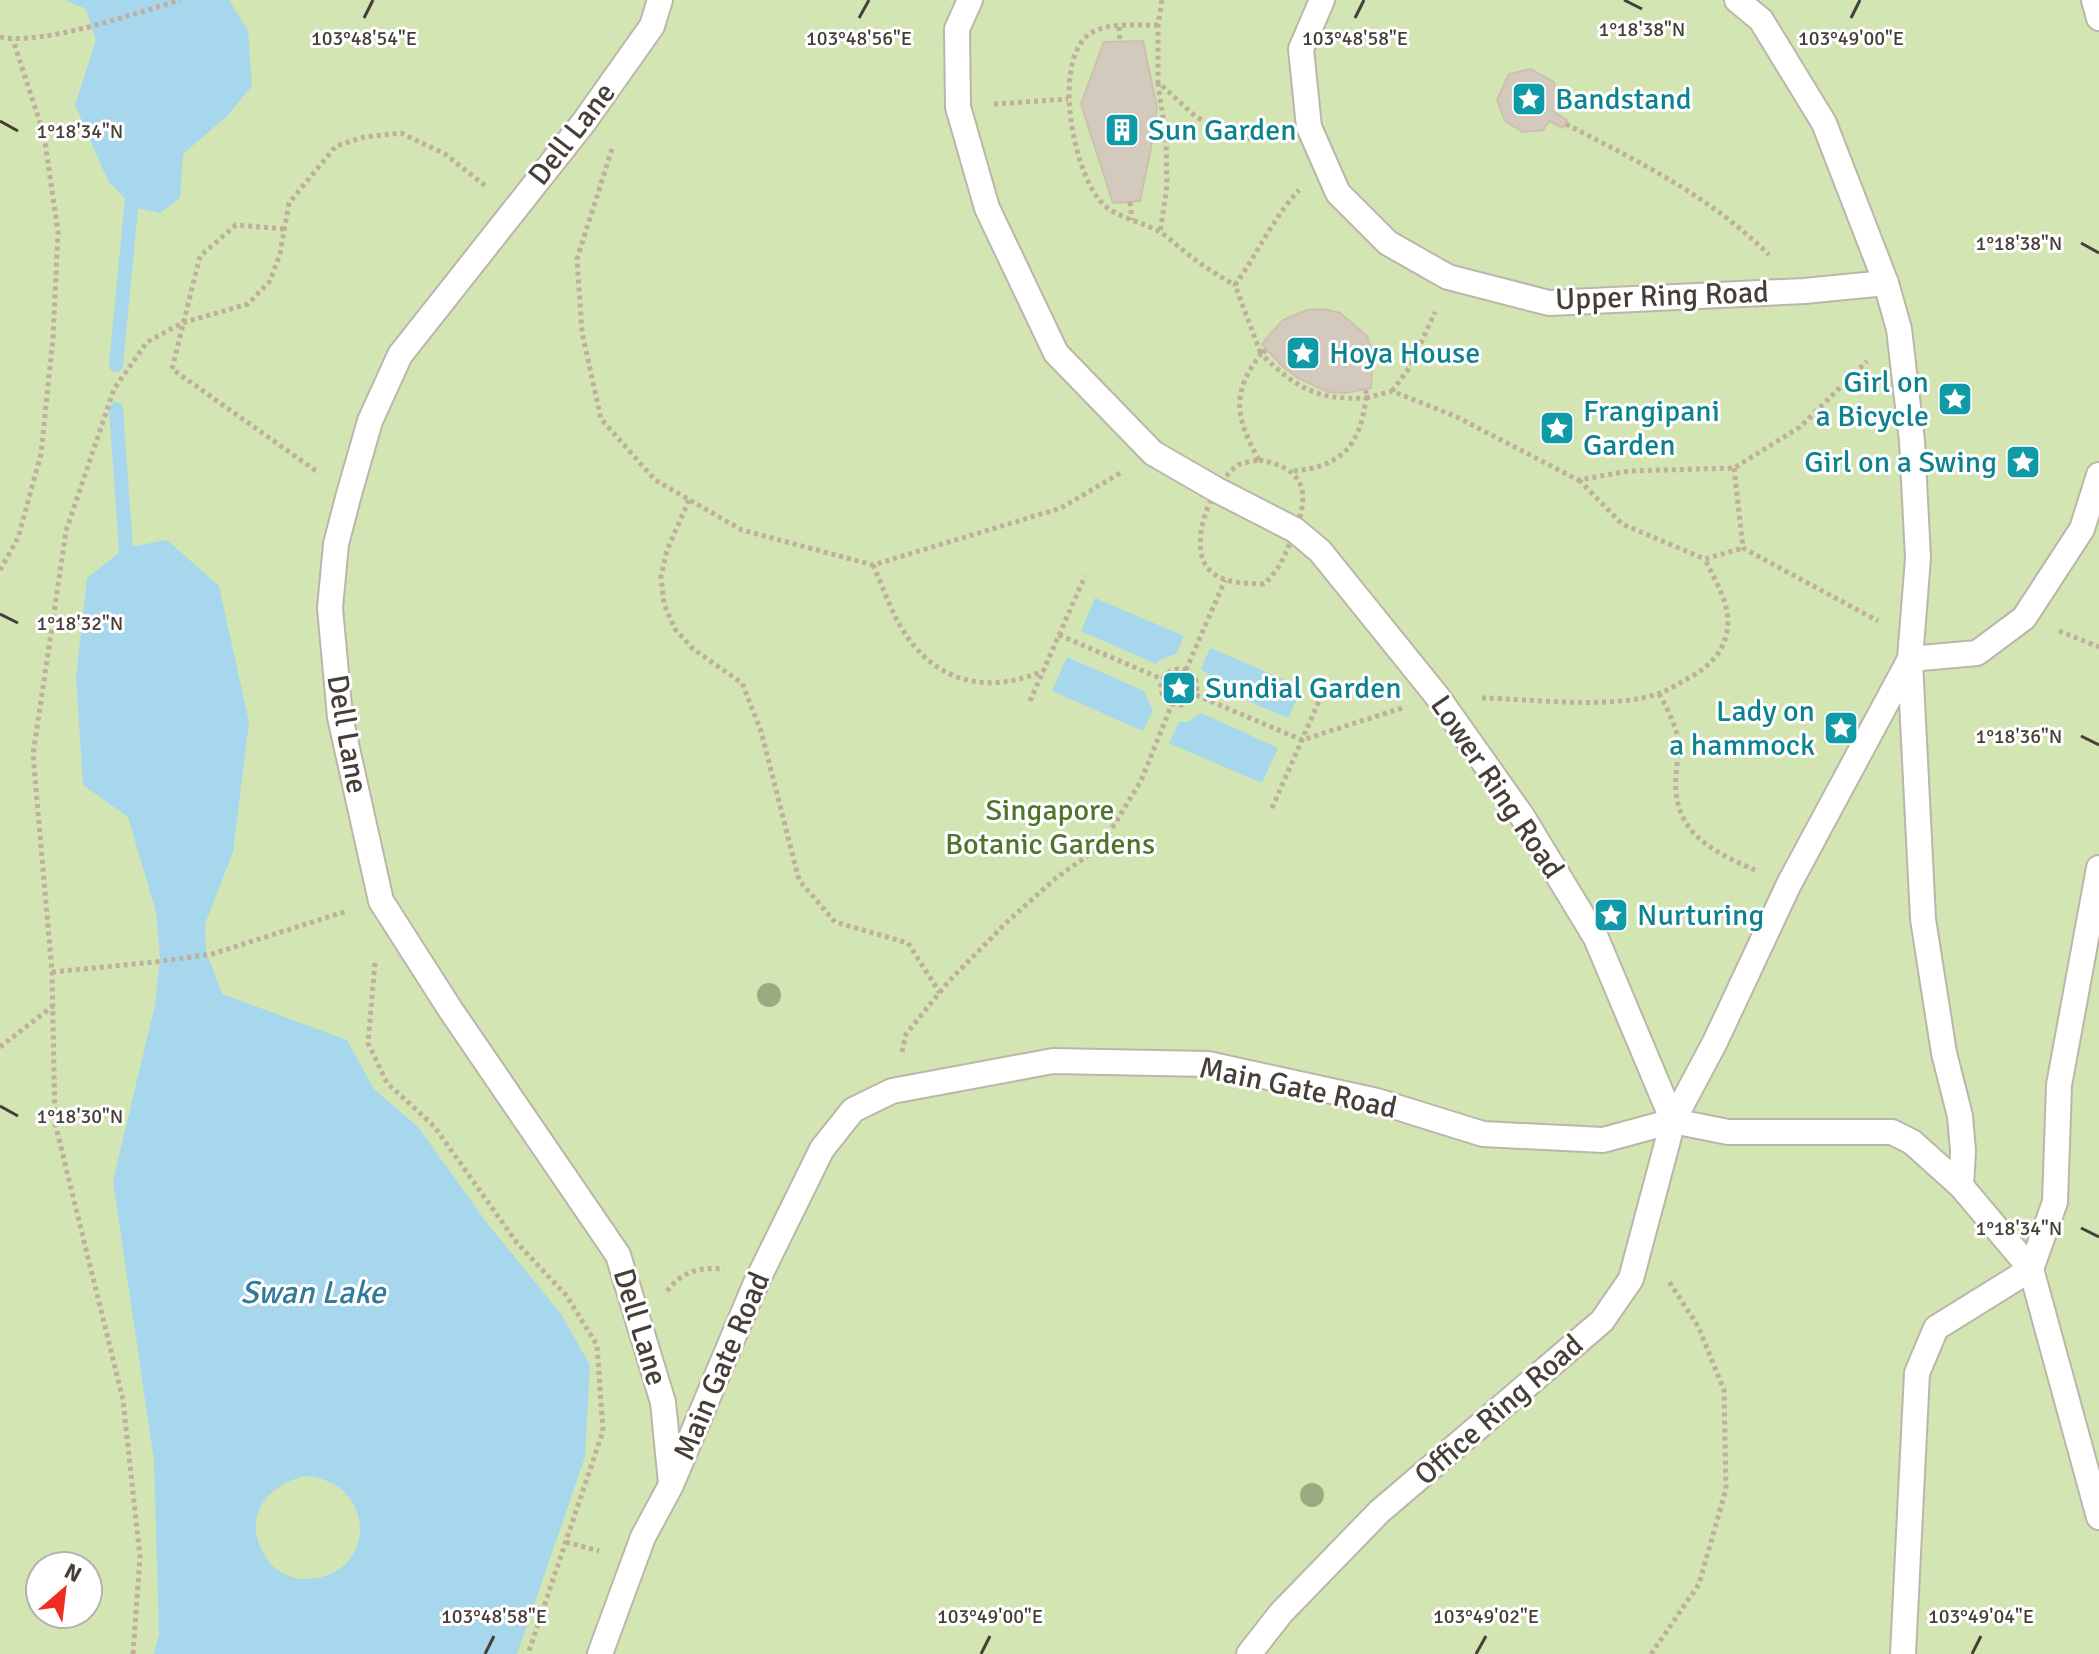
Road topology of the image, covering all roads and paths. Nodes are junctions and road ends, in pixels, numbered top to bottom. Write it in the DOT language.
graph roads {
  1 [pos="180,0"];
  2 [pos="660,0"];
  3 [pos="970,0"];
  4 [pos="1162,0"];
  5 [pos="1322,0"];
  6 [pos="1737,0"];
  7 [pos="2094,0"];
  8 [pos="2099,18"];
  9 [pos="1158,25"];
  10 [pos="1119,26"];
  11 [pos="0,37"];
  12 [pos="13,40"];
  13 [pos="1120,42"];
  14 [pos="1158,82"];
  15 [pos="1068,99"];
  16 [pos="958,107"];
  17 [pos="1566,124"];
  18 [pos="1309,127"];
  19 [pos="1325,163"];
  20 [pos="474,177"];
  21 [pos="1130,202"];
  22 [pos="1132,221"];
  23 [pos="284,229"];
  24 [pos="1160,233"];
  25 [pos="577,259"];
  26 [pos="1448,277"];
  27 [pos="1886,283"];
  28 [pos="1235,285"];
  29 [pos="1804,291"];
  30 [pos="182,323"];
  31 [pos="1899,329"];
  32 [pos="1263,352"];
  33 [pos="1366,390"];
  34 [pos="1392,391"];
  35 [pos="1366,398"];
  36 [pos="1153,453"];
  37 [pos="1259,460"];
  38 [pos="1734,468"];
  39 [pos="1290,471"];
  40 [pos="2099,475"];
  41 [pos="1578,480"];
  42 [pos="1217,490"];
  43 [pos="349,494"];
  44 [pos="689,500"];
  45 [pos="1295,530"];
  46 [pos="1743,548"];
  47 [pos="1705,559"];
  48 [pos="873,565"];
  49 [pos="0,570"];
  50 [pos="1085,576"];
  51 [pos="1225,580"];
  52 [pos="1059,635"];
  53 [pos="1911,648"];
  54 [pos="1186,670"];
  55 [pos="1043,671"];
  56 [pos="1162,679"];
  57 [pos="1327,683"];
  58 [pos="1659,694"];
  59 [pos="1196,695"];
  60 [pos="1437,696"];
  61 [pos="1030,701"];
  62 [pos="1172,704"];
  63 [pos="1302,740"];
  64 [pos="1272,808"];
  65 [pos="2099,868"];
  66 [pos="1789,884"];
  67 [pos="381,901"];
  68 [pos="52,972"];
  69 [pos="940,993"];
  70 [pos="53,1006"];
  71 [pos="0,1047"];
  72 [pos="892,1091"];
  73 [pos="1673,1121"];
  74 [pos="1961,1186"];
  75 [pos="1641,1238"];
  76 [pos="2031,1269"];
  77 [pos="756,1283"];
  78 [pos="639,1319"];
  79 [pos="671,1485"];
  80 [pos="2099,1517"];
  81 [pos="133,1654"];
  82 [pos="528,1654"];
  83 [pos="600,1654"];
  84 [pos="1249,1654"];
  85 [pos="1651,1654"];
  86 [pos="1903,1654"];
  1 -- 12 [label="path"];
  2 -- 43 [label="lane, Dell Lane"];
  3 -- 16 [label="lane, Lower Ring Road"];
  4 -- 9 [label="path"];
  5 -- 18 [label="lane, Upper Ring Road"];
  6 -- 27 [label="lane"];
  7 -- 8 [label="lane"];
  9 -- 10 [label="path"];
  9 -- 14 [label="path"];
  10 -- 13 [label="path"];
  10 -- 15 [label="path"];
  11 -- 12 [label="path"];
  12 -- 49 [label="path"];
  14 -- 18 [label="path"];
  14 -- 24 [label="path"];
  15 -- 16 [label="path"];
  15 -- 22 [label="path"];
  16 -- 36 [label="lane, Lower Ring Road"];
  17 -- 29 [label="path"];
  18 -- 19 [label="lane, Upper Ring Road"];
  19 -- 26 [label="lane, Upper Ring Road"];
  19 -- 28 [label="path"];
  20 -- 23 [label="path"];
  21 -- 22 [label="path"];
  22 -- 24 [label="path"];
  23 -- 30 [label="path"];
  23 -- 30 [label="path"];
  24 -- 28 [label="path"];
  25 -- 44 [label="path"];
  26 -- 29 [label="lane, Upper Ring Road"];
  26 -- 34 [label="path"];
  27 -- 29 [label="lane, Upper Ring Road"];
  27 -- 31 [label="lane"];
  28 -- 32 [label="path"];
  30 -- 43 [label="path"];
  30 -- 68 [label="path"];
  31 -- 38 [label="path"];
  31 -- 53 [label="lane"];
  32 -- 35 [label="path"];
  32 -- 37 [label="path"];
  33 -- 35 [label="path"];
  34 -- 35 [label="path"];
  34 -- 41 [label="path"];
  35 -- 39 [label="path"];
  36 -- 42 [label="lane, Lower Ring Road"];
  36 -- 48 [label="path"];
  38 -- 41 [label="path"];
  38 -- 46 [label="path"];
  40 -- 53 [label="lane"];
  41 -- 47 [label="path"];
  42 -- 45 [label="lane, Lower Ring Road"];
  42 -- 51 [label="path"];
  43 -- 67 [label="lane, Dell Lane"];
  44 -- 48 [label="path"];
  44 -- 69 [label="path"];
  45 -- 51 [label="path"];
  45 -- 60 [label="lane, Lower Ring Road"];
  46 -- 47 [label="path"];
  46 -- 53 [label="path"];
  47 -- 58 [label="path"];
  48 -- 55 [label="path"];
  50 -- 52 [label="path"];
  51 -- 54 [label="path"];
  52 -- 55 [label="path"];
  52 -- 56 [label="path"];
  53 -- 66 [label="lane"];
  53 -- 74 [label="lane"];
  54 -- 56 [label="path"];
  54 -- 59 [label="path"];
  55 -- 61 [label="path"];
  56 -- 62 [label="path"];
  57 -- 63 [label="path"];
  58 -- 60 [label="path"];
  58 -- 66 [label="path"];
  59 -- 62 [label="path"];
  59 -- 63 [label="path"];
  60 -- 63 [label="path"];
  60 -- 73 [label="lane, Lower Ring Road"];
  62 -- 69 [label="path"];
  63 -- 64 [label="path"];
  65 -- 76 [label="lane"];
  66 -- 73 [label="lane"];
  67 -- 68 [label="path"];
  67 -- 78 [label="lane, Dell Lane"];
  67 -- 82 [label="path"];
  68 -- 70 [label="path"];
  69 -- 72 [label="path"];
  70 -- 71 [label="path"];
  70 -- 81 [label="path"];
  72 -- 73 [label="lane, Main Gate Road"];
  72 -- 77 [label="lane, Main Gate Road"];
  73 -- 74 [label="lane, Main Gate Road"];
  73 -- 75 [label="lane, Office Ring Road"];
  74 -- 76 [label="lane, Main Gate Road"];
  75 -- 84 [label="lane, Office Ring Road"];
  75 -- 85 [label="path"];
  76 -- 80 [label="lane, Main Gate Road"];
  76 -- 86 [label="lane"];
  77 -- 78 [label="path"];
  77 -- 79 [label="lane, Main Gate Road"];
  78 -- 79 [label="lane, Dell Lane"];
  79 -- 83 [label="lane, Main Gate Road"];
}
